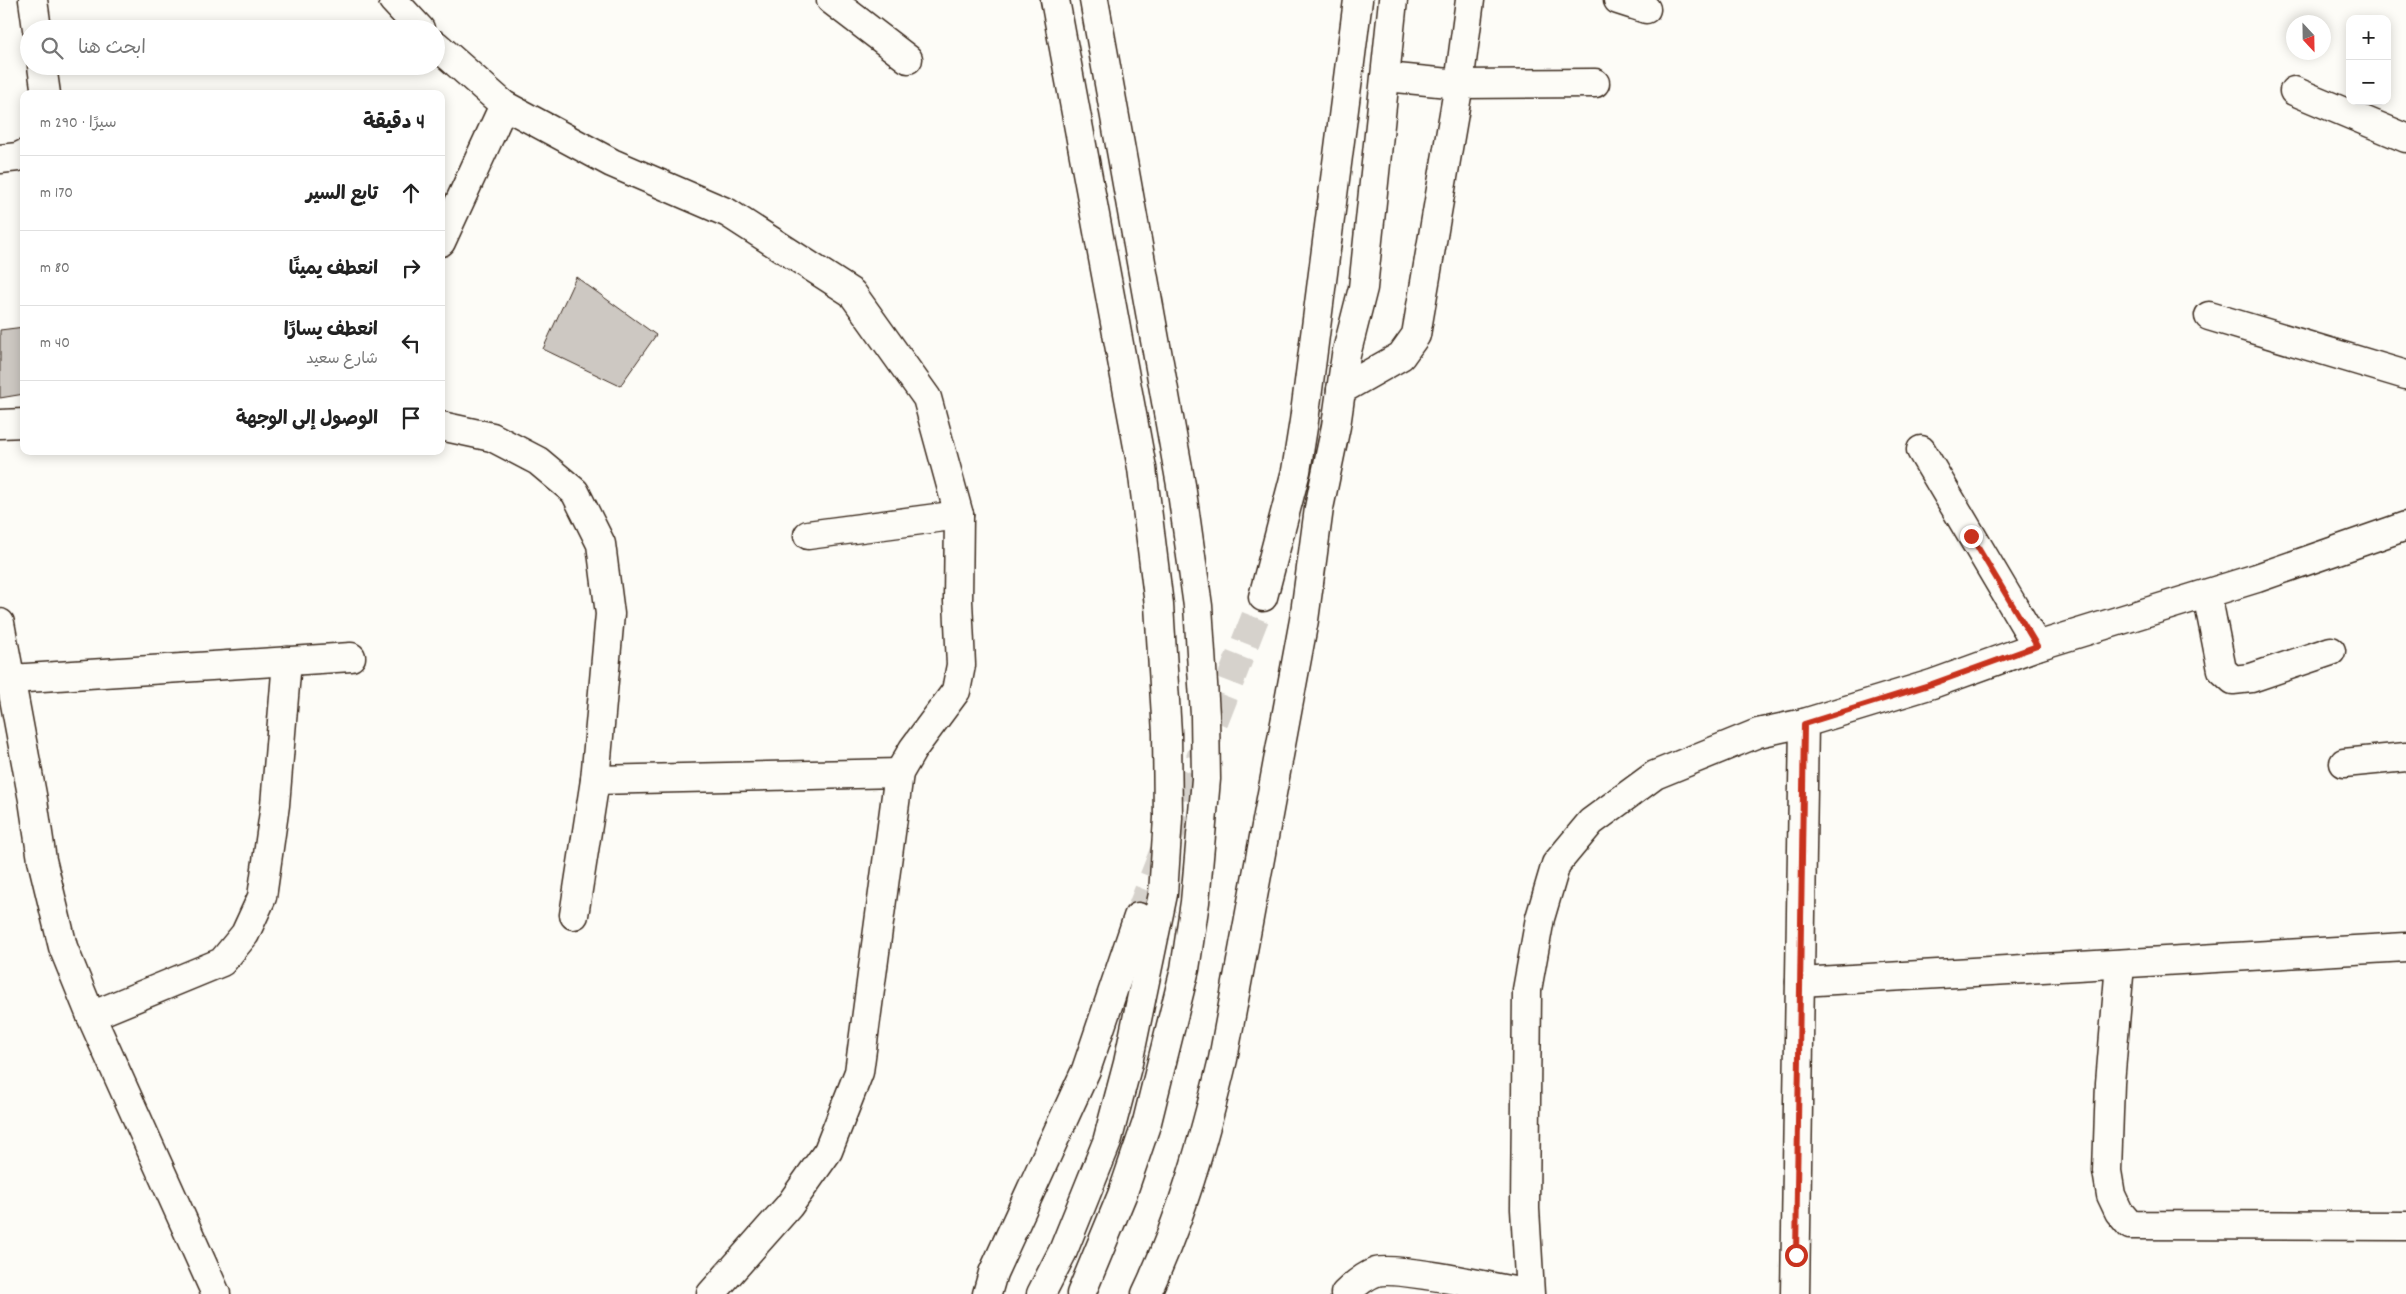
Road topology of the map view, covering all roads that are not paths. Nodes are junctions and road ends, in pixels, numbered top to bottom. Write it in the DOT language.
graph roads {
  1 [pos="33,0"];
  2 [pos="393,0"];
  3 [pos="831,0"];
  4 [pos="1055,0"];
  5 [pos="1094,0"];
  6 [pos="1358,0"];
  7 [pos="1393,0"];
  8 [pos="1470,0"];
  9 [pos="1618,0"];
  10 [pos="1646,9"];
  11 [pos="36,20"];
  12 [pos="412,20"];
  13 [pos="445,53"];
  14 [pos="908,59"];
  15 [pos="43,75"];
  16 [pos="1386,77"];
  17 [pos="1595,83"];
  18 [pos="1458,84"];
  19 [pos="45,90"];
  20 [pos="2294,91"];
  21 [pos="504,105"];
  22 [pos="2406,138"];
  23 [pos="20,156"];
  24 [pos="0,159"];
  25 [pos="445,233"];
  26 [pos="2208,316"];
  27 [pos="2406,375"];
  28 [pos="1341,390"];
  29 [pos="20,423"];
  30 [pos="0,424"];
  31 [pos="445,427"];
  32 [pos="1921,450"];
  33 [pos="959,515"];
  34 [pos="2406,526"];
  35 [pos="808,535"];
  36 [pos="2207,594"];
  37 [pos="1262,596"];
  38 [pos="0,623"];
  39 [pos="2037,646"];
  40 [pos="2331,651"];
  41 [pos="352,657"];
  42 [pos="287,661"];
  43 [pos="11,679"];
  44 [pos="1804,724"];
  45 [pos="2406,758"];
  46 [pos="2344,763"];
  47 [pos="899,773"];
  48 [pos="595,780"];
  49 [pos="574,915"];
  50 [pos="1138,917"];
  51 [pos="2406,947"];
  52 [pos="2120,964"];
  53 [pos="1800,982"];
  54 [pos="91,1016"];
  55 [pos="2406,1226"];
  56 [pos="986,1287"];
  57 [pos="216,1294"];
  58 [pos="711,1294"];
  59 [pos="1041,1294"];
  60 [pos="1081,1294"];
  61 [pos="1146,1294"];
  62 [pos="1345,1294"];
  63 [pos="1530,1294"];
  64 [pos="1795,1294"];
  1 -- 11 [label="main road"];
  2 -- 12 [label="main road"];
  3 -- 14 [label="main road"];
  4 -- 59 [label="main road"];
  5 -- 60 [label="main road"];
  6 -- 37 [label="main road"];
  7 -- 16 [label="main road"];
  8 -- 18 [label="main road"];
  9 -- 10 [label="main road"];
  13 -- 21 [label="main road"];
  15 -- 19 [label="main road"];
  16 -- 18 [label="main road"];
  16 -- 28 [label="main road"];
  17 -- 18 [label="main road"];
  18 -- 28 [label="main road"];
  20 -- 22 [label="main road"];
  21 -- 25 [label="main road"];
  21 -- 33 [label="main road"];
  23 -- 24 [label="main road"];
  26 -- 27 [label="main road"];
  28 -- 61 [label="main road"];
  29 -- 30 [label="main road"];
  31 -- 48 [label="main road"];
  32 -- 39 [label="main road"];
  33 -- 35 [label="main road"];
  33 -- 47 [label="main road"];
  34 -- 36 [label="main road"];
  36 -- 39 [label="main road"];
  36 -- 40 [label="main road"];
  38 -- 43 [label="main road"];
  39 -- 44 [label="main road"];
  41 -- 42 [label="main road"];
  42 -- 43 [label="main road"];
  42 -- 54 [label="main road"];
  43 -- 54 [label="main road"];
  44 -- 53 [label="main road"];
  44 -- 63 [label="main road"];
  45 -- 46 [label="main road"];
  47 -- 48 [label="main road"];
  47 -- 58 [label="main road"];
  48 -- 49 [label="main road"];
  50 -- 56 [label="main road"];
  51 -- 52 [label="main road"];
  52 -- 53 [label="main road"];
  52 -- 55 [label="main road"];
  53 -- 64 [label="main road"];
  54 -- 57 [label="main road"];
  62 -- 63 [label="main road"];
}
